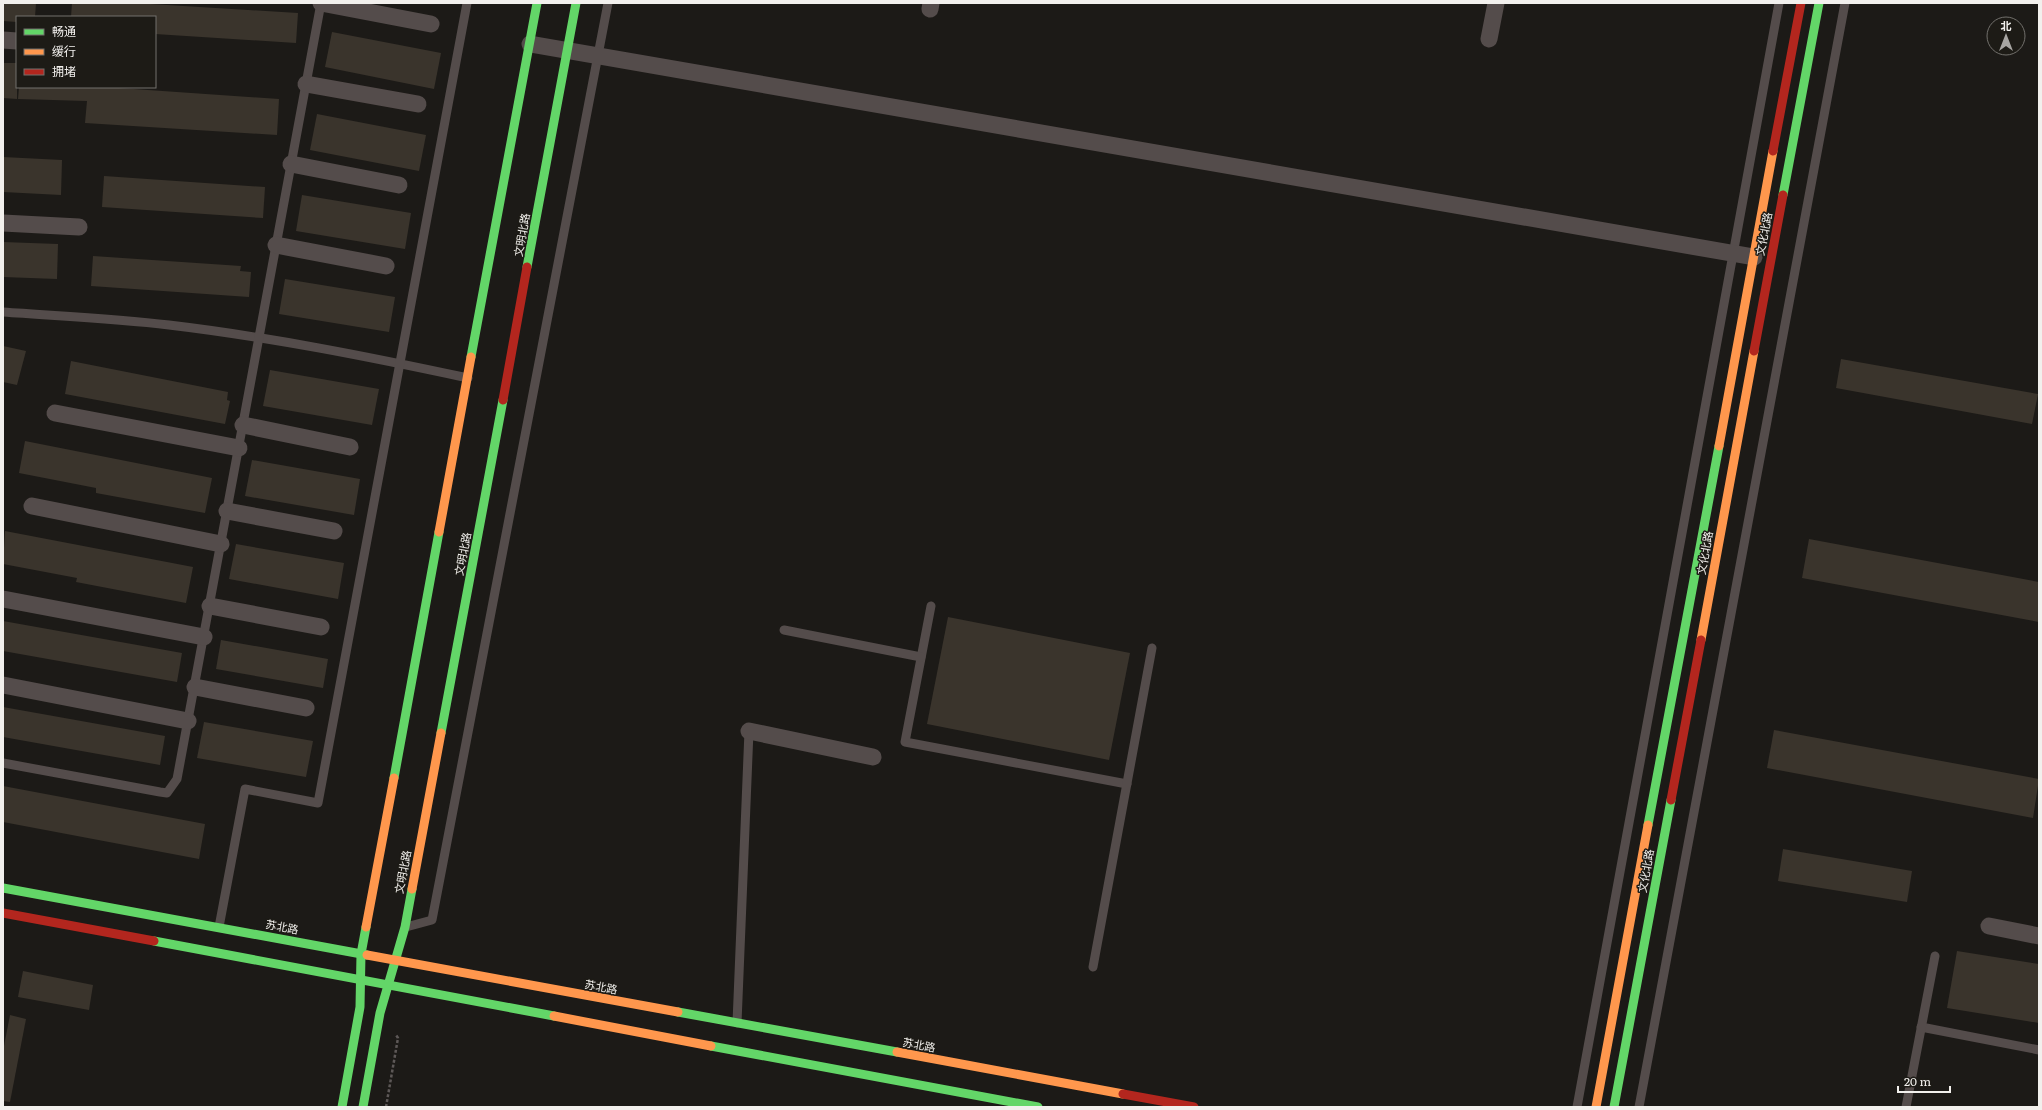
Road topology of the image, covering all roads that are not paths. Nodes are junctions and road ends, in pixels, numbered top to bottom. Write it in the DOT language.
graph roads {
  1 [pos="321,3"];
  2 [pos="466,3"];
  3 [pos="538,3"];
  4 [pos="576,3"];
  5 [pos="608,3"];
  6 [pos="1496,3"];
  7 [pos="1779,3"];
  8 [pos="1801,3"];
  9 [pos="1819,3"];
  10 [pos="1845,3"];
  11 [pos="431,24"];
  12 [pos="1489,39"];
  13 [pos="3,40"];
  14 [pos="16,41"];
  15 [pos="530,44"];
  16 [pos="567,51"];
  17 [pos="598,56"];
  18 [pos="306,84"];
  19 [pos="418,104"];
  20 [pos="291,164"];
  21 [pos="399,185"];
  22 [pos="3,222"];
  23 [pos="79,227"];
  24 [pos="276,246"];
  25 [pos="1732,253"];
  26 [pos="1754,257"];
  27 [pos="386,266"];
  28 [pos="3,312"];
  29 [pos="258,338"];
  30 [pos="400,364"];
  31 [pos="469,378"];
  32 [pos="55,413"];
  33 [pos="243,425"];
  34 [pos="350,447"];
  35 [pos="239,448"];
  36 [pos="32,506"];
  37 [pos="227,512"];
  38 [pos="334,531"];
  39 [pos="221,544"];
  40 [pos="3,599"];
  41 [pos="210,606"];
  42 [pos="931,606"];
  43 [pos="321,627"];
  44 [pos="784,630"];
  45 [pos="204,637"];
  46 [pos="1152,648"];
  47 [pos="922,657"];
  48 [pos="3,684"];
  49 [pos="195,687"];
  50 [pos="306,708"];
  51 [pos="188,721"];
  52 [pos="749,731"];
  53 [pos="873,757"];
  54 [pos="3,763"];
  55 [pos="1127,784"];
  56 [pos="3,888"];
  57 [pos="3,914"];
  58 [pos="1989,926"];
  59 [pos="405,927"];
  60 [pos="219,928"];
  61 [pos="2039,936"];
  62 [pos="361,954"];
  63 [pos="1935,956"];
  64 [pos="394,960"];
  65 [pos="1094,967"];
  66 [pos="361,980"];
  67 [pos="388,986"];
  68 [pos="737,1024"];
  69 [pos="1922,1028"];
  70 [pos="2039,1050"];
  71 [pos="342,1107"];
  72 [pos="363,1107"];
  73 [pos="1038,1107"];
  74 [pos="1194,1107"];
  75 [pos="1577,1107"];
  76 [pos="1596,1107"];
  77 [pos="1614,1107"];
  78 [pos="1639,1107"];
  79 [pos="1906,1107"];
  1 -- 11 [label="street"];
  1 -- 18 [label="lane"];
  2 -- 30 [label="lane"];
  3 -- 15 [label="street"];
  4 -- 16 [label="street, 文明北路"];
  5 -- 17 [label="lane"];
  6 -- 12 [label="street"];
  7 -- 25 [label="lane"];
  8 -- 26 [label="street, 文化北路"];
  9 -- 77 [label="street, 文化北路"];
  10 -- 78 [label="lane"];
  13 -- 14 [label="street"];
  15 -- 16 [label="street"];
  15 -- 31 [label="street"];
  16 -- 17 [label="street"];
  16 -- 59 [label="street, 文明北路"];
  17 -- 25 [label="street"];
  17 -- 59 [label="lane"];
  18 -- 19 [label="street"];
  18 -- 20 [label="lane"];
  20 -- 21 [label="street"];
  20 -- 24 [label="lane"];
  22 -- 23 [label="street"];
  24 -- 27 [label="street"];
  24 -- 29 [label="lane"];
  25 -- 26 [label="street"];
  25 -- 75 [label="lane"];
  26 -- 76 [label="street, 文化北路"];
  28 -- 29 [label="lane"];
  29 -- 30 [label="lane"];
  29 -- 33 [label="lane"];
  30 -- 31 [label="lane"];
  30 -- 60 [label="lane"];
  31 -- 62 [label="street"];
  32 -- 35 [label="street"];
  33 -- 34 [label="street"];
  33 -- 35 [label="lane"];
  35 -- 37 [label="lane"];
  36 -- 39 [label="street"];
  37 -- 38 [label="street"];
  37 -- 39 [label="lane"];
  39 -- 41 [label="lane"];
  40 -- 45 [label="street"];
  41 -- 43 [label="street"];
  41 -- 45 [label="lane"];
  42 -- 47 [label="lane"];
  44 -- 47 [label="lane"];
  45 -- 49 [label="lane"];
  46 -- 55 [label="lane"];
  47 -- 55 [label="lane"];
  48 -- 51 [label="street"];
  49 -- 50 [label="street"];
  49 -- 51 [label="lane"];
  51 -- 54 [label="lane"];
  52 -- 53 [label="street"];
  52 -- 68 [label="lane"];
  55 -- 65 [label="lane"];
  56 -- 60 [label="street, 苏北路"];
  57 -- 66 [label="street"];
  58 -- 61 [label="street"];
  59 -- 64 [label="street, 文明北路"];
  60 -- 62 [label="street, 苏北路"];
  62 -- 64 [label="street, 苏北路"];
  62 -- 66 [label="street"];
  63 -- 69 [label="lane"];
  64 -- 67 [label="street, 文明北路"];
  64 -- 68 [label="street, 苏北路"];
  66 -- 67 [label="street"];
  66 -- 71 [label="street"];
  67 -- 72 [label="street, 文明北路"];
  67 -- 73 [label="street"];
  68 -- 74 [label="street, 苏北路"];
  69 -- 70 [label="lane"];
  69 -- 79 [label="lane"];
}
